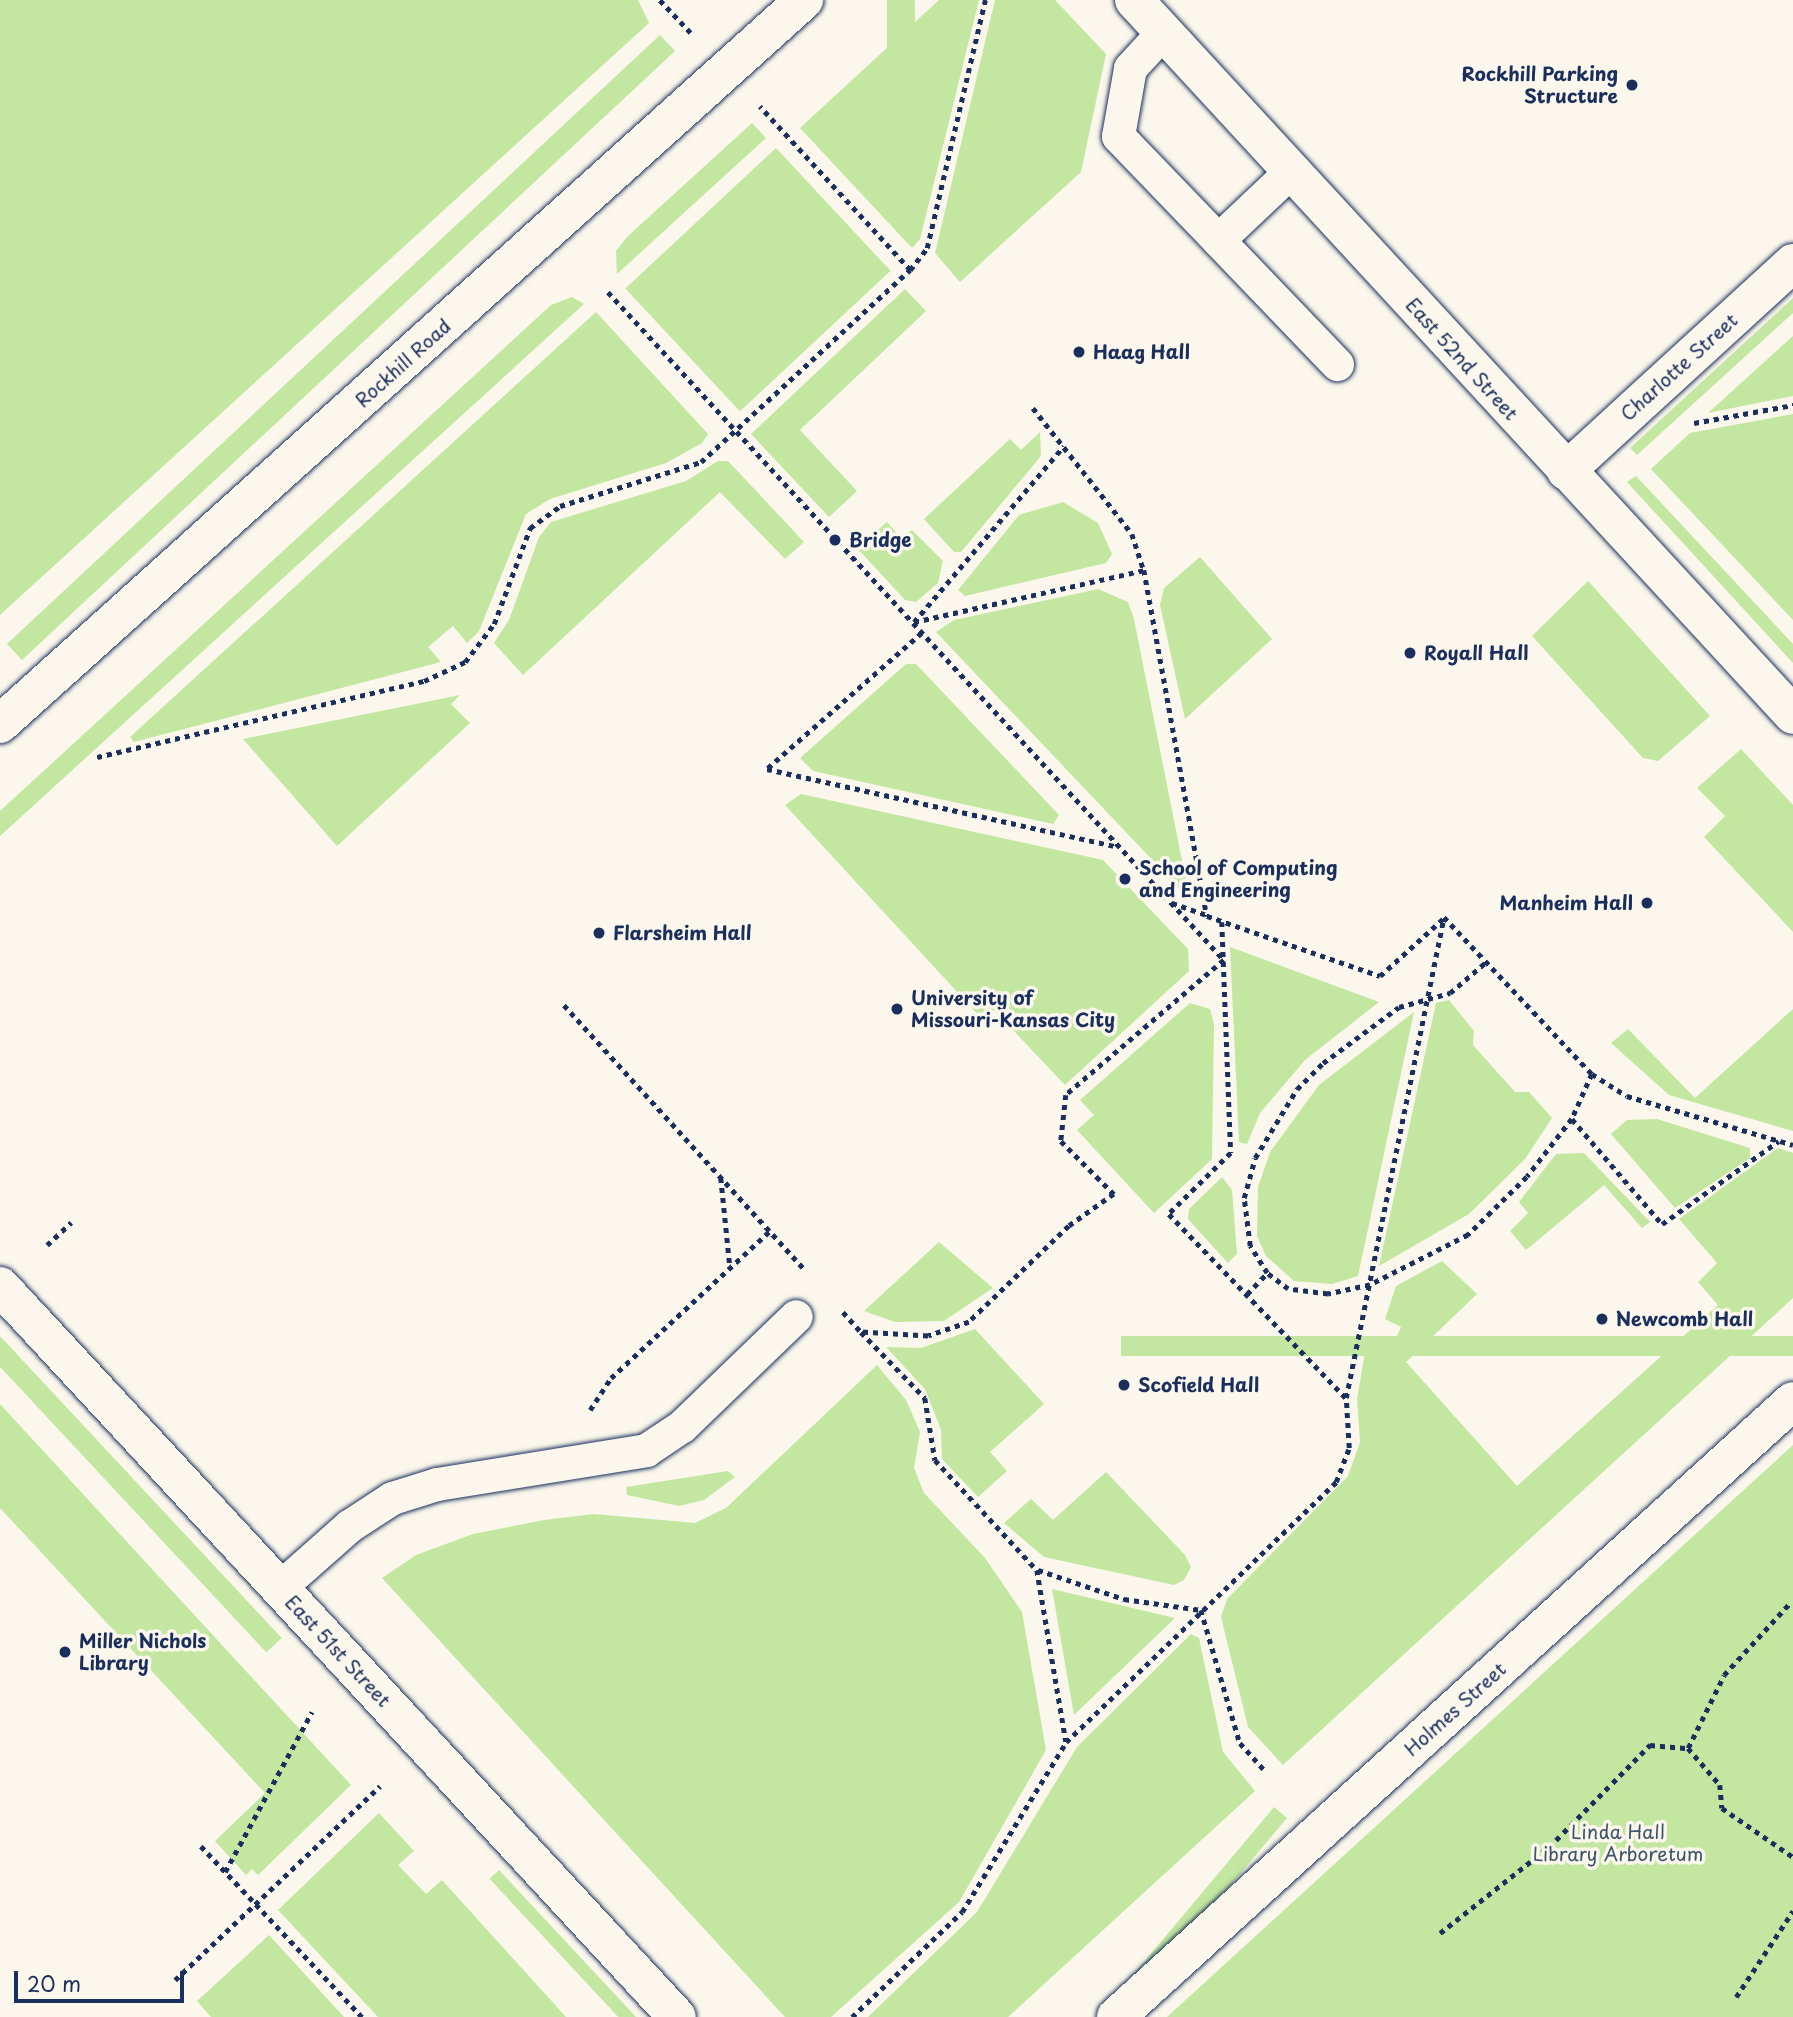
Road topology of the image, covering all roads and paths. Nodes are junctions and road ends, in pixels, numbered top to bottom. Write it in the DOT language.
graph roads {
  1 [pos="804,0"];
  2 [pos="985,0"];
  3 [pos="1134,0"];
  4 [pos="1163,32"];
  5 [pos="727,71"];
  6 [pos="1291,171"];
  7 [pos="1218,240"];
  8 [pos="1793,263"];
  9 [pos="910,270"];
  10 [pos="608,292"];
  11 [pos="1337,364"];
  12 [pos="1793,405"];
  13 [pos="1033,408"];
  14 [pos="1686,425"];
  15 [pos="736,431"];
  16 [pos="1064,446"];
  17 [pos="1566,471"];
  18 [pos="1144,570"];
  19 [pos="913,622"];
  20 [pos="922,633"];
  21 [pos="1793,715"];
  22 [pos="0,724"];
  23 [pos="97,757"];
  24 [pos="1119,847"];
  25 [pos="1171,903"];
  26 [pos="1208,916"];
  27 [pos="1444,917"];
  28 [pos="1222,922"];
  29 [pos="1224,960"];
  30 [pos="1486,961"];
  31 [pos="1428,998"];
  32 [pos="564,1005"];
  33 [pos="1592,1074"];
  34 [pos="1572,1119"];
  35 [pos="1779,1141"];
  36 [pos="1793,1145"];
  37 [pos="721,1177"];
  38 [pos="71,1223"];
  39 [pos="770,1231"];
  40 [pos="47,1245"];
  41 [pos="730,1267"];
  42 [pos="806,1271"];
  43 [pos="1268,1273"];
  44 [pos="1370,1285"];
  45 [pos="0,1286"];
  46 [pos="1247,1294"];
  47 [pos="834,1302"];
  48 [pos="796,1316"];
  49 [pos="862,1332"];
  50 [pos="1346,1398"];
  51 [pos="1793,1401"];
  52 [pos="580,1424"];
  53 [pos="1037,1570"];
  54 [pos="279,1588"];
  55 [pos="1790,1603"];
  56 [pos="1201,1610"];
  57 [pos="312,1712"];
  58 [pos="1066,1741"];
  59 [pos="1688,1748"];
  60 [pos="1266,1772"];
  61 [pos="380,1786"];
  62 [pos="201,1846"];
  63 [pos="1793,1857"];
  64 [pos="226,1872"];
  65 [pos="256,1903"];
  66 [pos="1793,1910"];
  67 [pos="1440,1933"];
  68 [pos="175,1980"];
  69 [pos="1736,1997"];
  70 [pos="362,2017"];
  71 [pos="677,2017"];
  72 [pos="852,2017"];
  73 [pos="1116,2017"];
  1 -- 5 [label="street, Rockhill Road"];
  2 -- 9 [label="path"];
  3 -- 4 [label="street, East 52nd Street"];
  4 -- 6 [label="street, East 52nd Street"];
  4 -- 7 [label="lane"];
  5 -- 9 [label="path"];
  5 -- 22 [label="street, Rockhill Road"];
  6 -- 7 [label="lane"];
  6 -- 17 [label="street, East 52nd Street"];
  7 -- 11 [label="lane"];
  8 -- 17 [label="street, Charlotte Street"];
  9 -- 15 [label="path"];
  10 -- 15 [label="path"];
  12 -- 14 [label="path"];
  13 -- 16 [label="path"];
  15 -- 19 [label="path"];
  15 -- 23 [label="path"];
  16 -- 18 [label="path"];
  16 -- 19 [label="path"];
  17 -- 21 [label="street, East 52nd Street"];
  18 -- 19 [label="path"];
  18 -- 26 [label="path"];
  19 -- 20 [label="path"];
  20 -- 24 [label="path"];
  20 -- 24 [label="path"];
  24 -- 25 [label="path"];
  25 -- 26 [label="path"];
  25 -- 29 [label="path"];
  26 -- 28 [label="path"];
  27 -- 28 [label="path"];
  27 -- 30 [label="path"];
  27 -- 31 [label="path"];
  28 -- 29 [label="path"];
  29 -- 46 [label="path"];
  29 -- 49 [label="path"];
  30 -- 31 [label="path"];
  30 -- 33 [label="path"];
  31 -- 43 [label="path"];
  31 -- 44 [label="path"];
  32 -- 37 [label="path"];
  33 -- 34 [label="path"];
  33 -- 35 [label="path"];
  34 -- 35 [label="path"];
  34 -- 44 [label="path"];
  35 -- 36 [label="path"];
  37 -- 39 [label="path"];
  37 -- 41 [label="path"];
  38 -- 40 [label="path"];
  39 -- 41 [label="path"];
  39 -- 42 [label="path"];
  41 -- 52 [label="path"];
  43 -- 44 [label="path"];
  43 -- 46 [label="path"];
  44 -- 50 [label="path"];
  45 -- 54 [label="street, East 51st Street"];
  46 -- 50 [label="path"];
  47 -- 49 [label="path"];
  48 -- 54 [label="lane"];
  49 -- 53 [label="path"];
  50 -- 56 [label="path"];
  51 -- 73 [label="street, Holmes Street"];
  53 -- 56 [label="path"];
  53 -- 58 [label="path"];
  54 -- 71 [label="street, East 51st Street"];
  55 -- 59 [label="path"];
  56 -- 58 [label="path"];
  56 -- 60 [label="path"];
  57 -- 64 [label="path"];
  58 -- 72 [label="path"];
  59 -- 63 [label="path"];
  59 -- 67 [label="path"];
  61 -- 65 [label="path"];
  62 -- 64 [label="path"];
  64 -- 65 [label="path"];
  65 -- 68 [label="path"];
  65 -- 70 [label="path"];
  66 -- 69 [label="path"];
}
